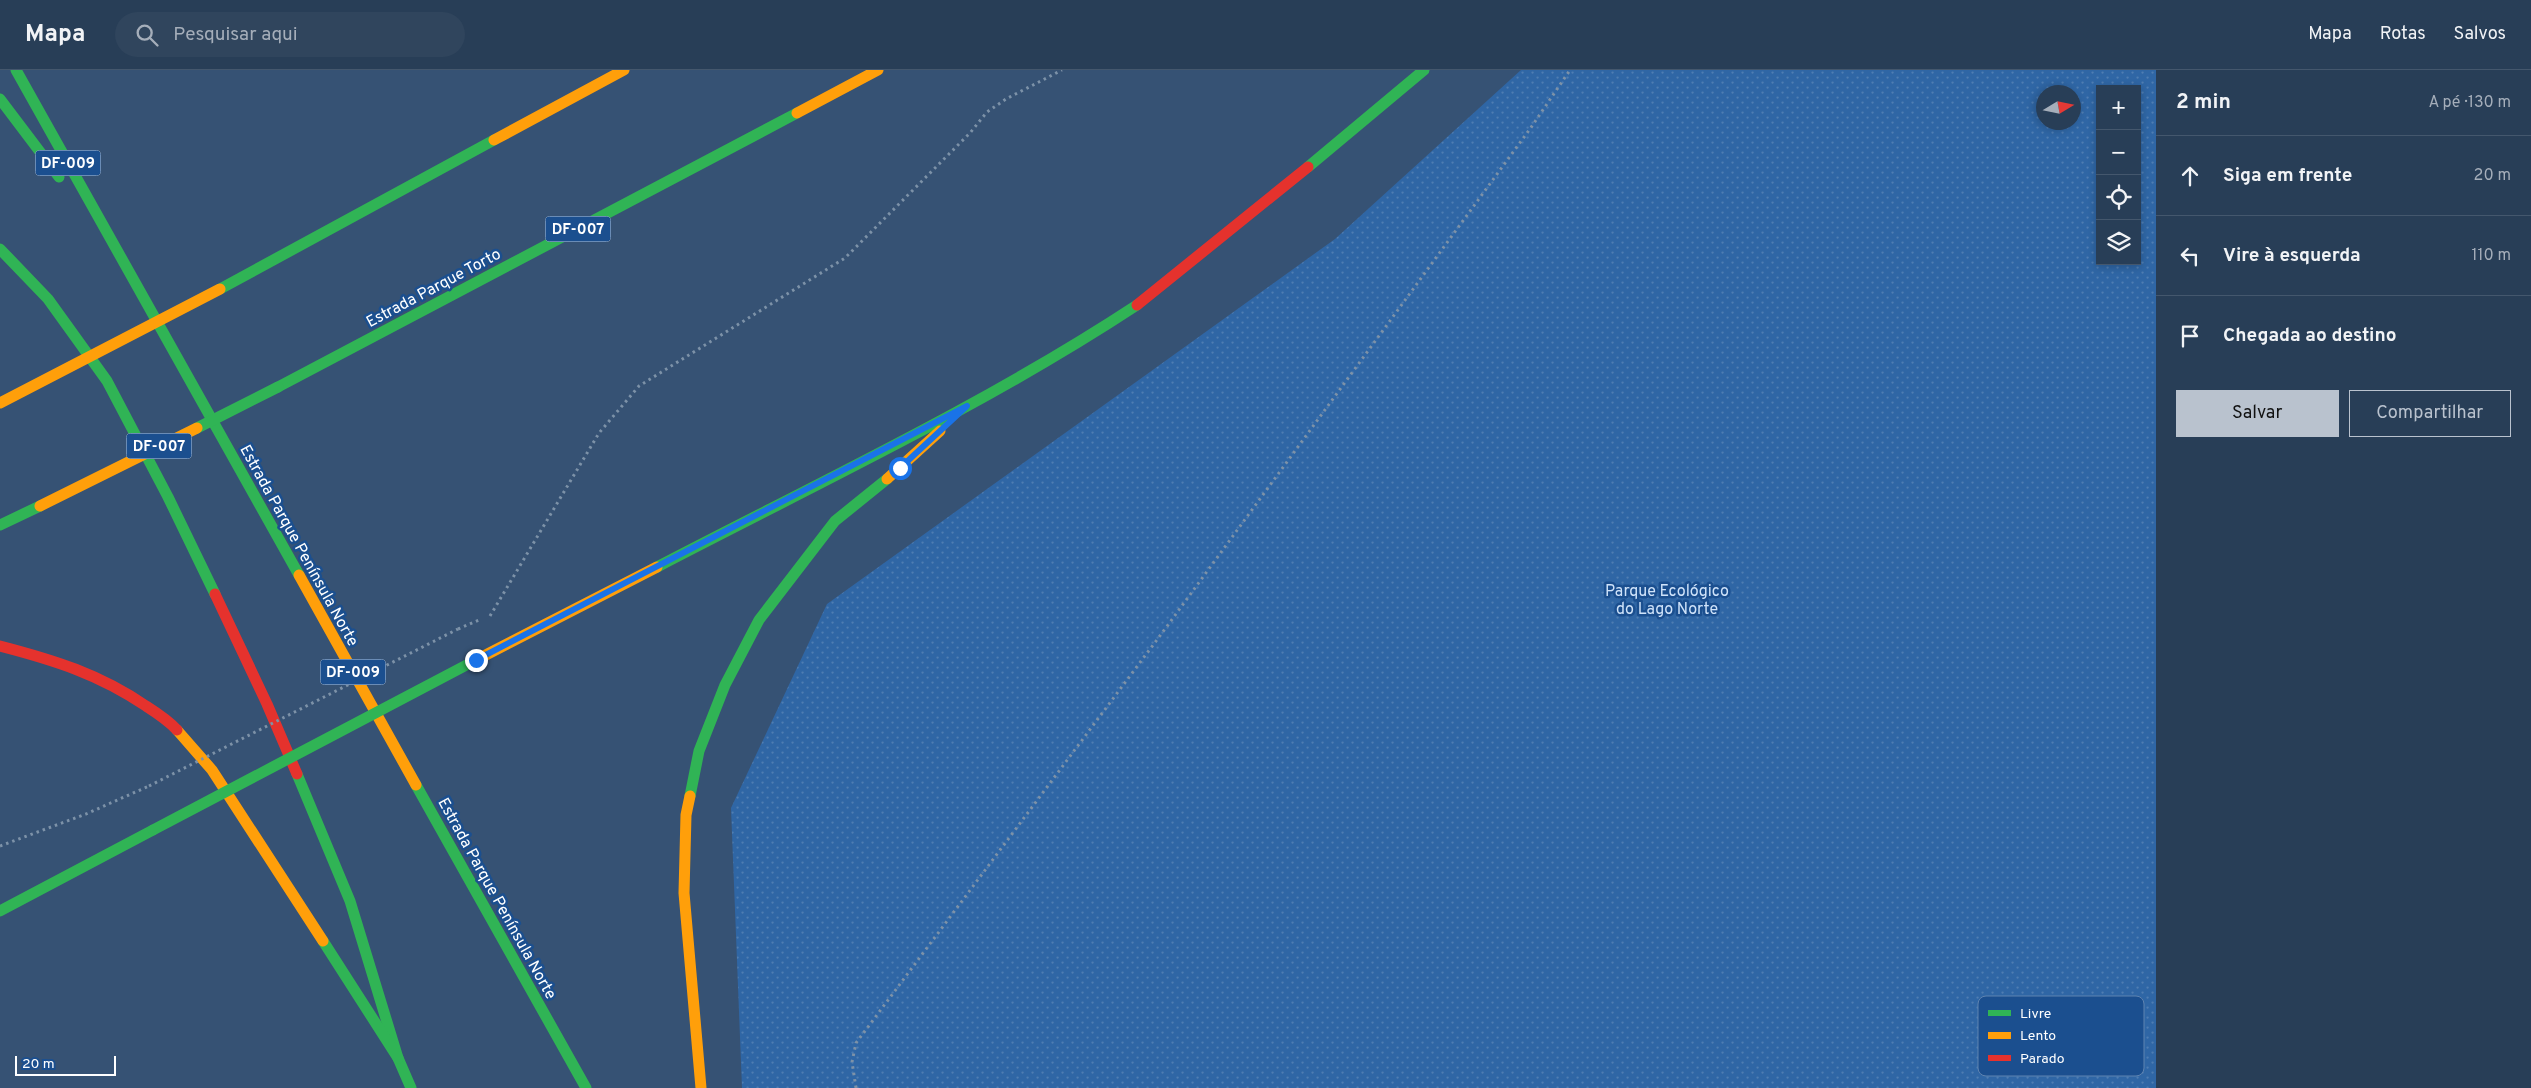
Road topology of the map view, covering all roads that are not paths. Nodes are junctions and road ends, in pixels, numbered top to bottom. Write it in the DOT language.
graph roads {
  1 [pos="16,70"];
  2 [pos="624,70"];
  3 [pos="878,70"];
  4 [pos="1424,70"];
  5 [pos="0,99"];
  6 [pos="0,249"];
  7 [pos="119,255"];
  8 [pos="0,403"];
  9 [pos="967,406"];
  10 [pos="0,525"];
  11 [pos="0,646"];
  12 [pos="0,910"];
  13 [pos="398,1058"];
  14 [pos="411,1088"];
  15 [pos="586,1088"];
  16 [pos="701,1088"];
  1 -- 7 [label="main road, Estrada Parque Península Norte / DF-009"];
  2 -- 8 [label="main road, bridge"];
  3 -- 10 [label="main road, Estrada Parque Torto / DF-007, bridge"];
  4 -- 9 [label="main road"];
  5 -- 7 [label="main road"];
  6 -- 13 [label="main road"];
  7 -- 15 [label="main road, Estrada Parque Península Norte / DF-009"];
  9 -- 12 [label="main road, bridge"];
  9 -- 16 [label="main road"];
  11 -- 13 [label="main road"];
  13 -- 14 [label="main road"];
}
